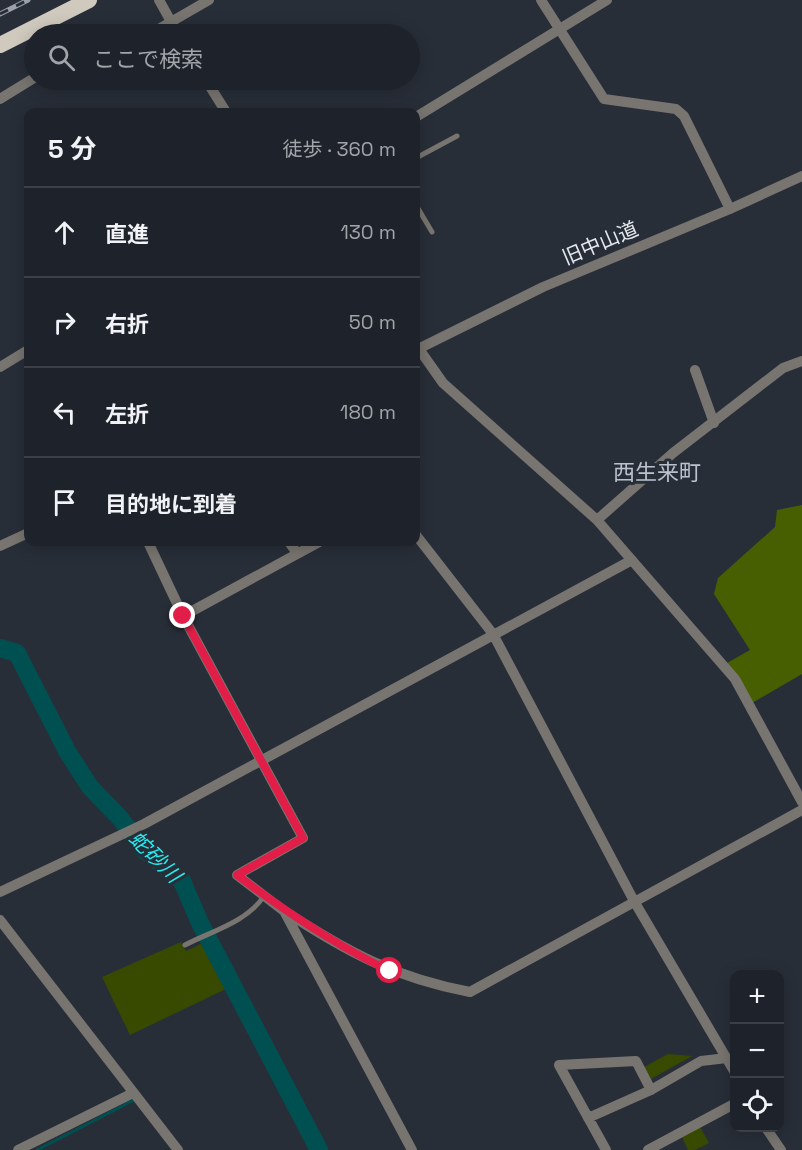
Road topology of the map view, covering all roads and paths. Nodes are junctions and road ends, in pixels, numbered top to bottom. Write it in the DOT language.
graph roads {
  1 [pos="89,0"];
  2 [pos="159,0"];
  3 [pos="209,0"];
  4 [pos="541,0"];
  5 [pos="607,0"];
  6 [pos="171,22"];
  7 [pos="42,24"];
  8 [pos="168,24"];
  9 [pos="558,30"];
  10 [pos="24,33"];
  11 [pos="0,45"];
  12 [pos="24,84"];
  13 [pos="212,90"];
  14 [pos="0,99"];
  15 [pos="224,108"];
  16 [pos="420,115"];
  17 [pos="457,136"];
  18 [pos="420,156"];
  19 [pos="802,176"];
  20 [pos="730,209"];
  21 [pos="420,212"];
  22 [pos="432,232"];
  23 [pos="420,348"];
  24 [pos="24,353"];
  25 [pos="420,353"];
  26 [pos="802,361"];
  27 [pos="0,368"];
  28 [pos="696,370"];
  29 [pos="714,423"];
  30 [pos="597,520"];
  31 [pos="24,535"];
  32 [pos="420,540"];
  33 [pos="0,546"];
  34 [pos="150,546"];
  35 [pos="292,546"];
  36 [pos="311,546"];
  37 [pos="297,553"];
  38 [pos="632,560"];
  39 [pos="183,616"];
  40 [pos="494,634"];
  41 [pos="261,761"];
  42 [pos="802,802"];
  43 [pos="802,810"];
  44 [pos="0,892"];
  45 [pos="264,896"];
  46 [pos="634,901"];
  47 [pos="284,911"];
  48 [pos="0,920"];
  49 [pos="185,945"];
  50 [pos="727,1058"];
  51 [pos="730,1063"];
  52 [pos="651,1090"];
  53 [pos="133,1093"];
  54 [pos="730,1107"];
  55 [pos="588,1118"];
  56 [pos="769,1132"];
  57 [pos="778,1147"];
  58 [pos="18,1150"];
  59 [pos="178,1150"];
  60 [pos="412,1150"];
  61 [pos="606,1150"];
  62 [pos="648,1150"];
  63 [pos="764,1150"];
  1 -- 7 [label="highway"];
  2 -- 6 [label="street"];
  3 -- 6 [label="street"];
  4 -- 9 [label="street"];
  5 -- 9 [label="street"];
  6 -- 8 [label="street"];
  9 -- 16 [label="street"];
  9 -- 20 [label="street"];
  10 -- 11 [label="highway"];
  12 -- 14 [label="street"];
  13 -- 15 [label="street"];
  17 -- 18 [label="lane"];
  19 -- 20 [label="street, 旧中山道"];
  20 -- 23 [label="street, 旧中山道"];
  21 -- 22 [label="lane"];
  24 -- 27 [label="street"];
  25 -- 30 [label="street"];
  26 -- 29 [label="street"];
  28 -- 29 [label="street"];
  29 -- 30 [label="street"];
  30 -- 38 [label="street"];
  31 -- 33 [label="street"];
  32 -- 40 [label="street"];
  34 -- 39 [label="street"];
  35 -- 37 [label="street"];
  36 -- 37 [label="street"];
  37 -- 39 [label="street"];
  38 -- 40 [label="street"];
  38 -- 42 [label="street"];
  39 -- 41 [label="street"];
  40 -- 41 [label="street"];
  40 -- 46 [label="street"];
  41 -- 44 [label="street"];
  41 -- 45 [label="street"];
  43 -- 46 [label="street"];
  45 -- 47 [label="street"];
  45 -- 49 [label="lane"];
  46 -- 47 [label="street"];
  46 -- 50 [label="street"];
  47 -- 60 [label="street"];
  48 -- 53 [label="street"];
  50 -- 51 [label="street"];
  50 -- 52 [label="street"];
  52 -- 55 [label="street"];
  52 -- 55 [label="street"];
  53 -- 58 [label="street"];
  53 -- 59 [label="street"];
  54 -- 62 [label="street"];
  55 -- 61 [label="street"];
  56 -- 57 [label="street"];
  57 -- 63 [label="street"];
}
